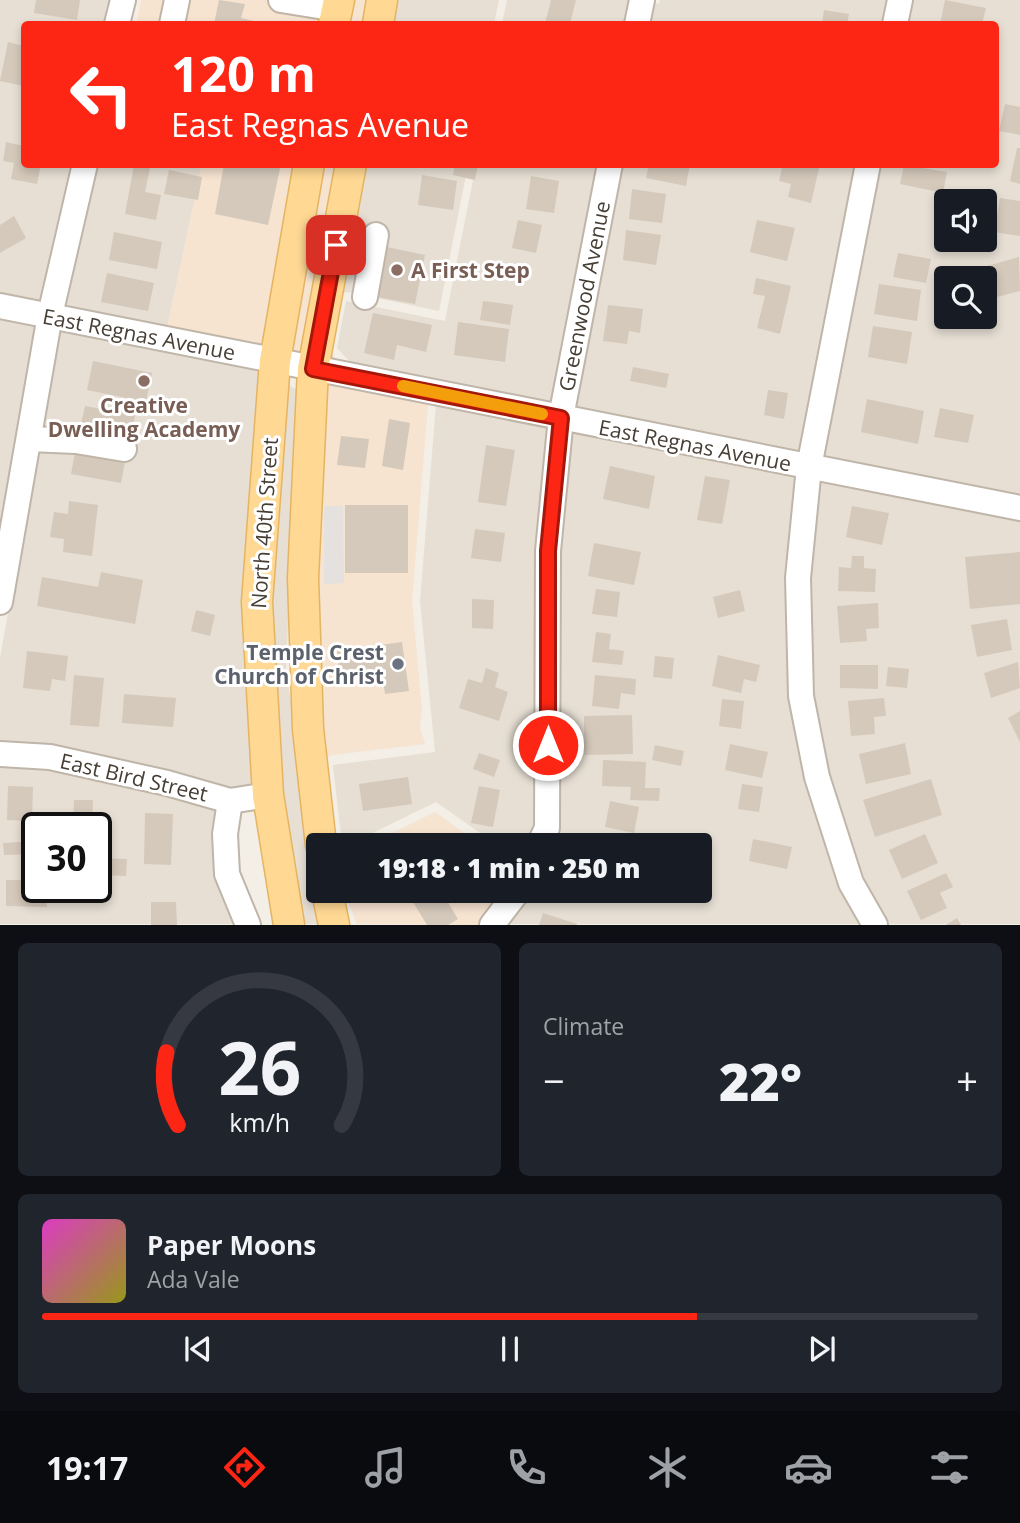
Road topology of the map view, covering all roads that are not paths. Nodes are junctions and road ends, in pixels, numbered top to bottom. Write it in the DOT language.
graph roads {
  1 [pos="123,0"];
  2 [pos="177,0"];
  3 [pos="281,0"];
  4 [pos="382,0"];
  5 [pos="642,0"];
  6 [pos="900,0"];
  7 [pos="337,11"];
  8 [pos="118,21"];
  9 [pos="173,21"];
  10 [pos="378,21"];
  11 [pos="638,21"];
  12 [pos="896,21"];
  13 [pos="84,168"];
  14 [pos="308,168"];
  15 [pos="350,168"];
  16 [pos="609,168"];
  17 [pos="867,168"];
  18 [pos="376,235"];
  19 [pos="335,253"];
  20 [pos="369,260"];
  21 [pos="366,298"];
  22 [pos="0,306"];
  23 [pos="50,316"];
  24 [pos="275,361"];
  25 [pos="313,369"];
  26 [pos="561,418"];
  27 [pos="29,439"];
  28 [pos="124,449"];
  29 [pos="809,467"];
  30 [pos="1020,508"];
  31 [pos="0,602"];
  32 [pos="0,754"];
  33 [pos="268,795"];
  34 [pos="230,801"];
  35 [pos="320,833"];
  36 [pos="545,833"];
  37 [pos="329,903"];
  38 [pos="509,903"];
  39 [pos="248,925"];
  40 [pos="289,925"];
  41 [pos="334,925"];
  42 [pos="492,925"];
  43 [pos="875,925"];
  1 -- 8 [label="street"];
  2 -- 9 [label="street"];
  3 -- 7 [label="street"];
  4 -- 10 [label="main road"];
  5 -- 11 [label="street"];
  6 -- 12 [label="street"];
  13 -- 23 [label="street"];
  14 -- 24 [label="main road, North 40th Street"];
  15 -- 19 [label="main road, North 40th Street"];
  16 -- 26 [label="street, Greenwood Avenue"];
  17 -- 29 [label="street"];
  18 -- 20 [label="street"];
  19 -- 20 [label="street"];
  19 -- 25 [label="main road, North 40th Street"];
  20 -- 21 [label="street"];
  22 -- 23 [label="street, East Regnas Avenue"];
  23 -- 24 [label="street, East Regnas Avenue"];
  23 -- 27 [label="street"];
  24 -- 25 [label="street, East Regnas Avenue"];
  24 -- 33 [label="main road, North 40th Street"];
  25 -- 26 [label="street, East Regnas Avenue"];
  25 -- 35 [label="main road, North 40th Street"];
  26 -- 29 [label="street, East Regnas Avenue"];
  26 -- 36 [label="street, Greenwood Avenue"];
  27 -- 28 [label="street"];
  27 -- 31 [label="street"];
  29 -- 30 [label="street, East Regnas Avenue"];
  29 -- 43 [label="street"];
  32 -- 34 [label="street, East Bird Street"];
  33 -- 34 [label="street, East Bird Street"];
  33 -- 40 [label="main road, North 40th Street"];
  34 -- 39 [label="street"];
  37 -- 41 [label="main road"];
  38 -- 42 [label="street"];
}
